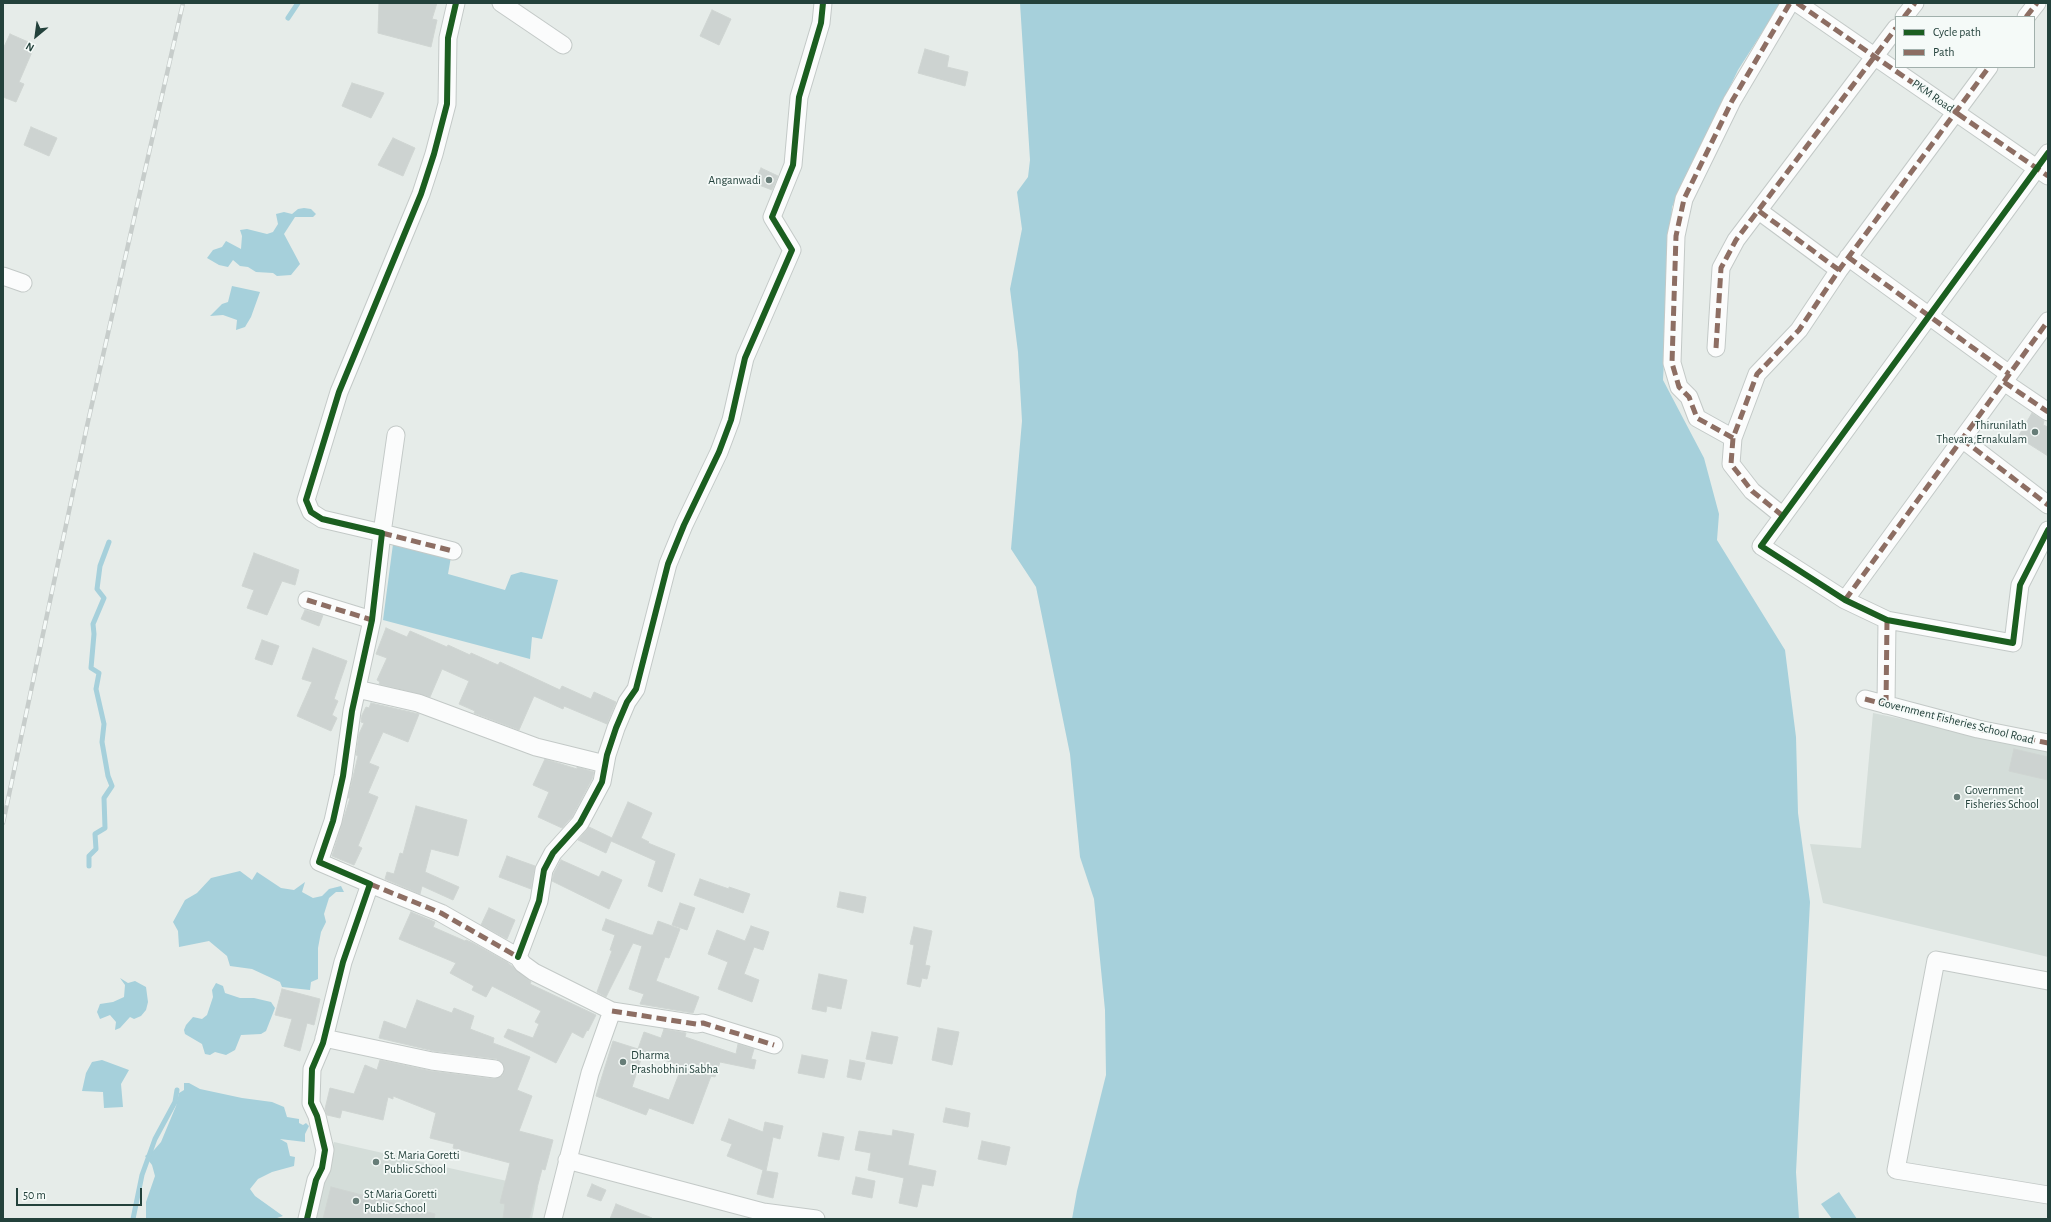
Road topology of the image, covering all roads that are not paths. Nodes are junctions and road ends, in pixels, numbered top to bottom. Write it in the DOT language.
graph roads {
  1 [pos="456,3"];
  2 [pos="501,3"];
  3 [pos="823,3"];
  4 [pos="1790,3"];
  5 [pos="1797,3"];
  6 [pos="1914,3"];
  7 [pos="2037,3"];
  8 [pos="1905,16"];
  9 [pos="2027,16"];
  10 [pos="1895,29"];
  11 [pos="563,45"];
  12 [pos="1875,56"];
  13 [pos="1988,68"];
  14 [pos="1956,112"];
  15 [pos="2048,153"];
  16 [pos="2043,172"];
  17 [pos="1759,211"];
  18 [pos="1843,263"];
  19 [pos="3,276"];
  20 [pos="23,283"];
  21 [pos="1929,316"];
  22 [pos="2048,321"];
  23 [pos="1716,348"];
  24 [pos="2006,378"];
  25 [pos="2048,412"];
  26 [pos="396,435"];
  27 [pos="1733,438"];
  28 [pos="1962,440"];
  29 [pos="2048,505"];
  30 [pos="1782,516"];
  31 [pos="2048,530"];
  32 [pos="382,533"];
  33 [pos="453,551"];
  34 [pos="307,600"];
  35 [pos="1845,600"];
  36 [pos="372,620"];
  37 [pos="1886,620"];
  38 [pos="357,689"];
  39 [pos="1865,699"];
  40 [pos="1886,705"];
  41 [pos="2048,743"];
  42 [pos="606,764"];
  43 [pos="370,884"];
  44 [pos="518,957"];
  45 [pos="2048,981"];
  46 [pos="612,1011"];
  47 [pos="324,1038"];
  48 [pos="774,1045"];
  49 [pos="495,1069"];
  50 [pos="567,1160"];
  51 [pos="2048,1195"];
  52 [pos="307,1219"];
  53 [pos="553,1219"];
  54 [pos="816,1219"];
  1 -- 32 [label="street"];
  2 -- 11 [label="street"];
  3 -- 42 [label="street"];
  4 -- 27 [label="street"];
  5 -- 12 [label="street, PKM Road"];
  6 -- 8 [label="street"];
  7 -- 9 [label="street"];
  10 -- 12 [label="street"];
  12 -- 14 [label="street, PKM Road"];
  12 -- 17 [label="street"];
  13 -- 14 [label="street"];
  14 -- 16 [label="street, PKM Road"];
  14 -- 18 [label="street"];
  15 -- 16 [label="street"];
  16 -- 21 [label="street"];
  17 -- 18 [label="street"];
  17 -- 23 [label="street"];
  18 -- 21 [label="street"];
  18 -- 27 [label="street"];
  19 -- 20 [label="street"];
  21 -- 24 [label="street"];
  21 -- 30 [label="street"];
  22 -- 24 [label="street"];
  24 -- 25 [label="street"];
  24 -- 28 [label="street"];
  26 -- 32 [label="street"];
  27 -- 30 [label="street"];
  28 -- 29 [label="street"];
  28 -- 35 [label="street"];
  30 -- 35 [label="street"];
  31 -- 37 [label="street"];
  32 -- 33 [label="street"];
  32 -- 36 [label="street"];
  34 -- 36 [label="street"];
  35 -- 37 [label="street"];
  36 -- 38 [label="street"];
  37 -- 40 [label="street"];
  38 -- 42 [label="street"];
  38 -- 43 [label="street"];
  39 -- 40 [label="street, Government Fisheries School Road"];
  40 -- 41 [label="street, Government Fisheries School Road"];
  42 -- 44 [label="street"];
  43 -- 44 [label="street"];
  43 -- 47 [label="street"];
  44 -- 46 [label="street"];
  45 -- 51 [label="street"];
  46 -- 48 [label="street"];
  46 -- 50 [label="street"];
  47 -- 49 [label="street"];
  47 -- 52 [label="street"];
  50 -- 53 [label="street"];
  50 -- 54 [label="street"];
}
